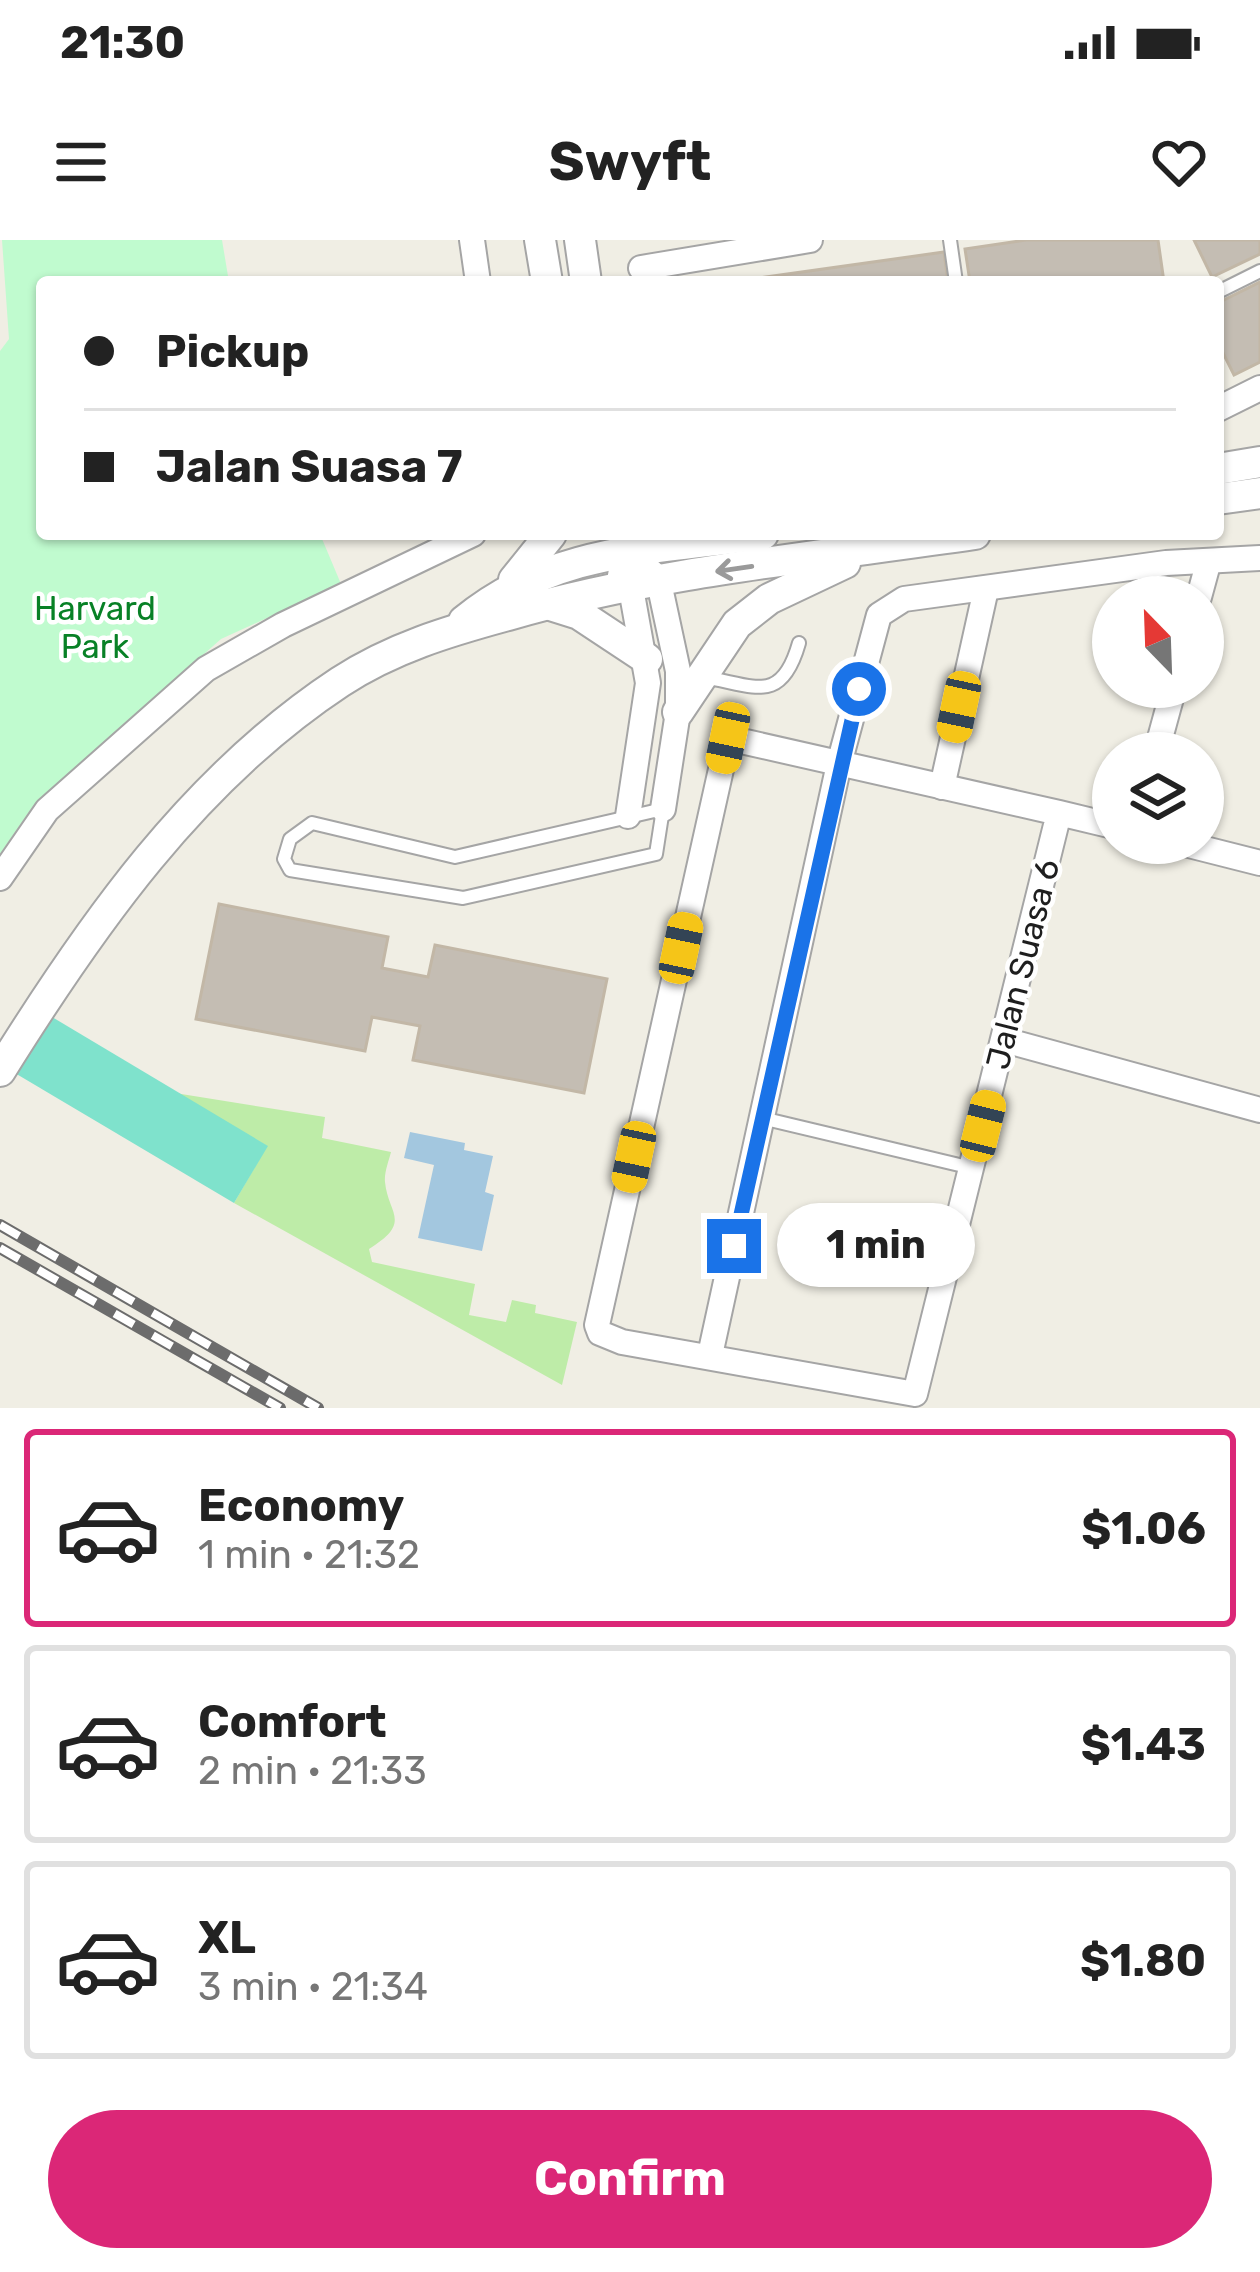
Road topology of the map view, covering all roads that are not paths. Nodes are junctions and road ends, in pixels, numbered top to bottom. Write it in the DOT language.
graph roads {
  1 [pos="472,240"];
  2 [pos="540,240"];
  3 [pos="580,240"];
  4 [pos="637,240"];
  5 [pos="811,240"];
  6 [pos="950,240"];
  7 [pos="1260,271"];
  8 [pos="642,275"];
  9 [pos="477,276"];
  10 [pos="546,276"];
  11 [pos="585,276"];
  12 [pos="955,276"];
  13 [pos="1224,289"];
  14 [pos="1260,388"];
  15 [pos="1224,406"];
  16 [pos="1260,463"];
  17 [pos="1224,468"];
  18 [pos="1260,493"];
  19 [pos="1224,498"];
  20 [pos="460,540"];
  21 [pos="545,540"];
  22 [pos="698,540"];
  23 [pos="933,540"];
  24 [pos="878,548"];
  25 [pos="622,557"];
  26 [pos="1260,558"];
  27 [pos="1208,564"];
  28 [pos="1205,576"];
  29 [pos="510,585"];
  30 [pos="986,589"];
  31 [pos="544,604"];
  32 [pos="460,625"];
  33 [pos="800,643"];
  34 [pos="647,659"];
  35 [pos="701,676"];
  36 [pos="678,712"];
  37 [pos="839,764"];
  38 [pos="942,787"];
  39 [pos="663,809"];
  40 [pos="1059,813"];
  41 [pos="628,816"];
  42 [pos="1092,821"];
  43 [pos="1224,854"];
  44 [pos="1260,863"];
  45 [pos="0,878"];
  46 [pos="1004,1040"];
  47 [pos="0,1071"];
  48 [pos="1260,1110"];
  49 [pos="762,1118"];
  50 [pos="973,1169"];
  51 [pos="710,1355"];
  1 -- 9 [label="street"];
  2 -- 10 [label="street"];
  3 -- 11 [label="street"];
  4 -- 8 [label="street"];
  5 -- 8 [label="street"];
  6 -- 12 [label="lane"];
  7 -- 13 [label="lane"];
  14 -- 15 [label="street"];
  16 -- 17 [label="street"];
  18 -- 19 [label="street"];
  20 -- 45 [label="street"];
  21 -- 29 [label="street"];
  22 -- 25 [label="street"];
  23 -- 24 [label="street"];
  24 -- 25 [label="street, one-way"];
  24 -- 35 [label="street"];
  25 -- 29 [label="street"];
  25 -- 31 [label="street"];
  25 -- 34 [label="street"];
  25 -- 36 [label="street"];
  26 -- 27 [label="street"];
  27 -- 28 [label="street"];
  27 -- 30 [label="street"];
  29 -- 32 [label="street"];
  30 -- 37 [label="street"];
  30 -- 38 [label="street"];
  31 -- 32 [label="street"];
  31 -- 34 [label="street"];
  32 -- 47 [label="street"];
  33 -- 35 [label="lane"];
  34 -- 41 [label="street"];
  35 -- 36 [label="street"];
  36 -- 39 [label="street"];
  37 -- 38 [label="street"];
  37 -- 49 [label="street"];
  37 -- 51 [label="street"];
  38 -- 40 [label="street"];
  39 -- 41 [label="lane"];
  39 -- 41 [label="lane"];
  40 -- 42 [label="street"];
  40 -- 46 [label="street, Jalan Suasa 6"];
  43 -- 44 [label="street"];
  46 -- 48 [label="street"];
  46 -- 50 [label="street, Jalan Suasa 6"];
  49 -- 50 [label="lane"];
  49 -- 51 [label="street"];
  50 -- 51 [label="street, Jalan Suasa 6"];
}
